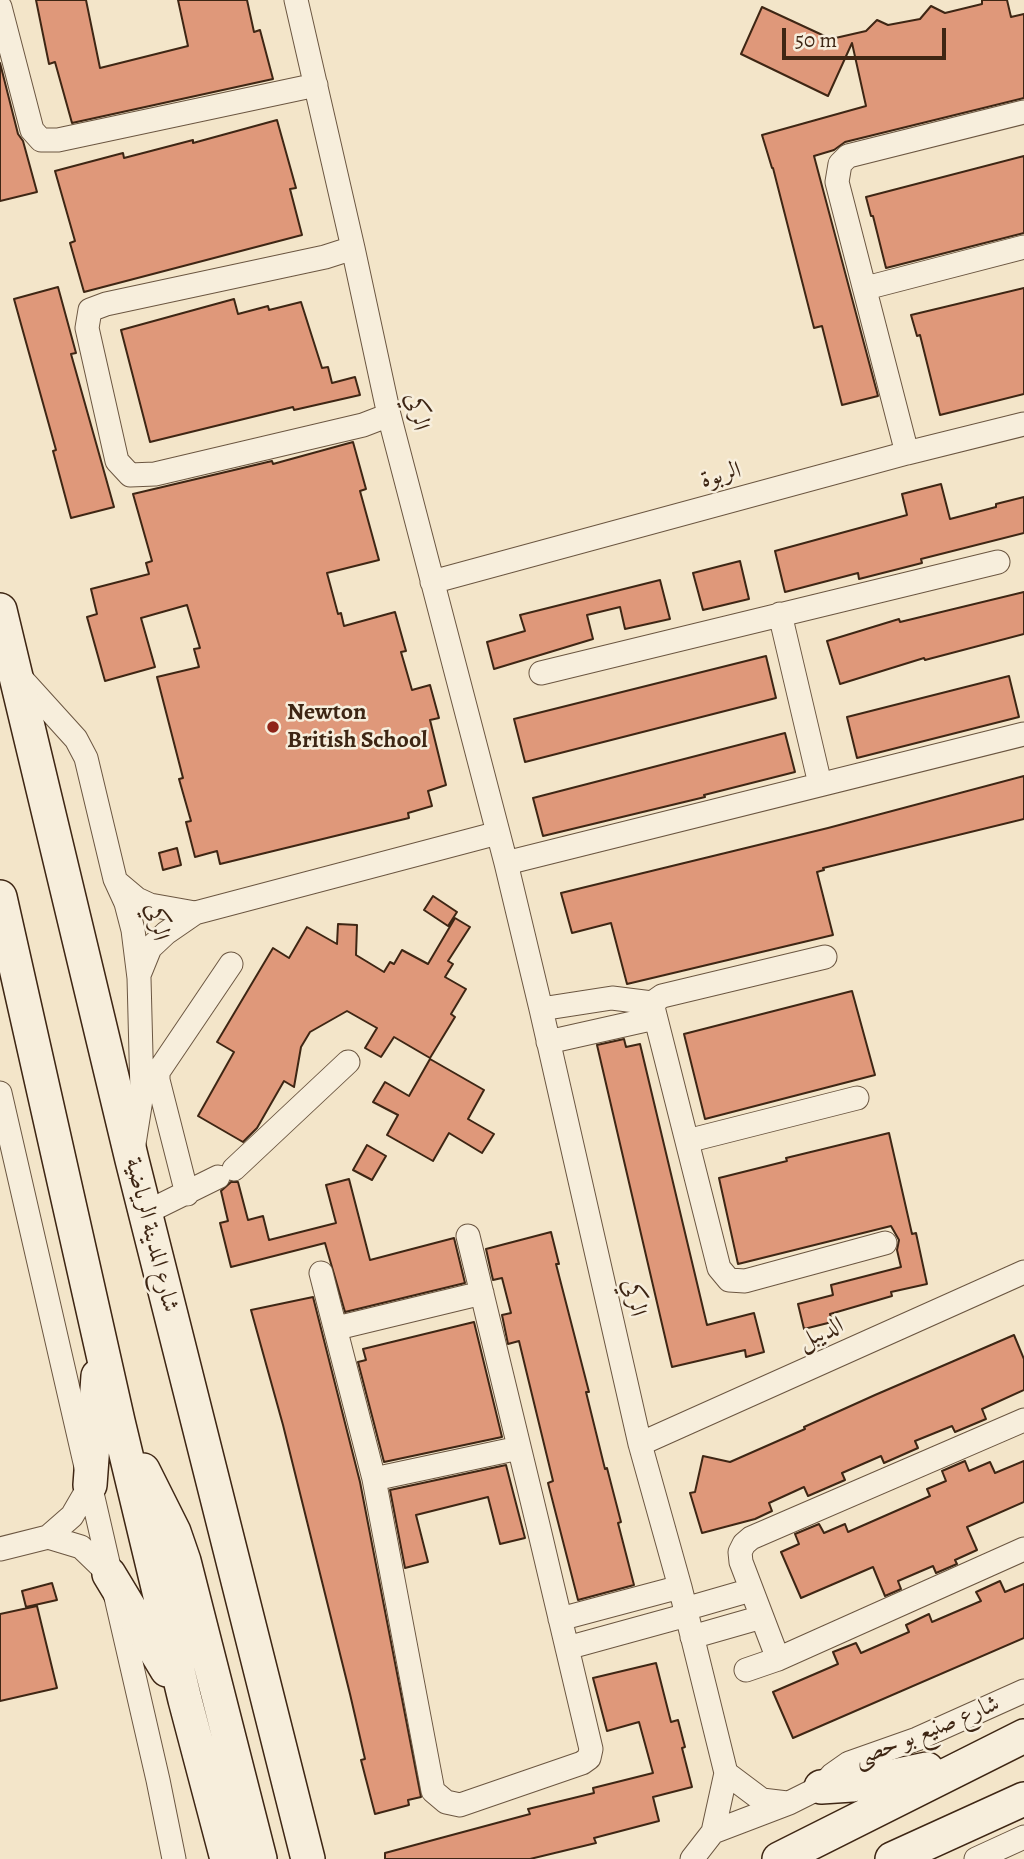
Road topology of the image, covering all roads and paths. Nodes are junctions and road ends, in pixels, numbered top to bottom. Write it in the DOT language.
graph roads {
  1 [pos="296,0"];
  2 [pos="0,7"];
  3 [pos="316,85"];
  4 [pos="1024,111"];
  5 [pos="1024,247"];
  6 [pos="354,248"];
  7 [pos="866,288"];
  8 [pos="389,415"];
  9 [pos="1024,424"];
  10 [pos="907,453"];
  11 [pos="998,562"];
  12 [pos="432,582"];
  13 [pos="0,610"];
  14 [pos="780,614"];
  15 [pos="15,672"];
  16 [pos="541,673"];
  17 [pos="1024,734"];
  18 [pos="820,784"];
  19 [pos="498,833"];
  20 [pos="506,863"];
  21 [pos="115,879"];
  22 [pos="0,897"];
  23 [pos="195,913"];
  24 [pos="825,957"];
  25 [pos="231,964"];
  26 [pos="139,978"];
  27 [pos="541,1010"];
  28 [pos="654,1010"];
  29 [pos="548,1042"];
  30 [pos="348,1062"];
  31 [pos="0,1093"];
  32 [pos="858,1098"];
  33 [pos="687,1141"];
  34 [pos="132,1160"];
  35 [pos="187,1194"];
  36 [pos="145,1213"];
  37 [pos="468,1236"];
  38 [pos="885,1243"];
  39 [pos="1024,1272"];
  40 [pos="321,1273"];
  41 [pos="482,1293"];
  42 [pos="337,1328"];
  43 [pos="101,1339"];
  44 [pos="1024,1420"];
  45 [pos="118,1421"];
  46 [pos="639,1444"];
  47 [pos="519,1448"];
  48 [pos="374,1479"];
  49 [pos="90,1485"];
  50 [pos="48,1537"];
  51 [pos="0,1549"];
  52 [pos="1024,1549"];
  53 [pos="109,1574"];
  54 [pos="751,1590"];
  55 [pos="686,1612"];
  56 [pos="762,1617"];
  57 [pos="560,1619"];
  58 [pos="567,1648"];
  59 [pos="778,1659"];
  60 [pos="746,1670"];
  61 [pos="1024,1691"];
  62 [pos="185,1700"];
  63 [pos="1024,1735"];
  64 [pos="984,1754"];
  65 [pos="726,1773"];
  66 [pos="821,1787"];
  67 [pos="1024,1799"];
  68 [pos="789,1804"];
  69 [pos="713,1832"];
  70 [pos="1024,1837"];
  71 [pos="308,1852"];
  72 [pos="174,1859"];
  73 [pos="227,1859"];
  74 [pos="260,1859"];
  75 [pos="692,1859"];
  76 [pos="779,1859"];
  77 [pos="892,1859"];
  78 [pos="976,1859"];
  1 -- 3 [label="street, الركي"];
  2 -- 3 [label="street"];
  3 -- 6 [label="street, الركي"];
  4 -- 7 [label="street"];
  5 -- 7 [label="street"];
  6 -- 8 [label="street, الركي"];
  6 -- 8 [label="street"];
  7 -- 10 [label="street"];
  8 -- 12 [label="street, الركي"];
  9 -- 10 [label="street, الربوة"];
  10 -- 12 [label="street, الربوة"];
  11 -- 14 [label="street"];
  12 -- 19 [label="street, الركي"];
  13 -- 15 [label="main road, شارع المدينة الرياضية"];
  14 -- 16 [label="street"];
  14 -- 18 [label="street"];
  15 -- 21 [label="street, الركي"];
  15 -- 34 [label="main road, شارع المدينة الرياضية"];
  17 -- 18 [label="street"];
  18 -- 20 [label="street"];
  19 -- 20 [label="street, الركي"];
  19 -- 23 [label="street, الركي"];
  20 -- 27 [label="street, الركي"];
  21 -- 23 [label="street, الركي"];
  21 -- 26 [label="street, الركي"];
  22 -- 43 [label="main road"];
  23 -- 26 [label="street, الركي"];
  24 -- 28 [label="street"];
  25 -- 35 [label="street"];
  26 -- 34 [label="street, الركي"];
  27 -- 28 [label="street"];
  27 -- 29 [label="street, الركي"];
  28 -- 29 [label="street"];
  28 -- 33 [label="street"];
  29 -- 46 [label="street, الركي"];
  30 -- 35 [label="street"];
  31 -- 49 [label="street"];
  32 -- 33 [label="street"];
  33 -- 38 [label="street"];
  34 -- 36 [label="main road, شارع المدينة الرياضية"];
  35 -- 36 [label="street"];
  36 -- 71 [label="main road, شارع المدينة الرياضية"];
  37 -- 41 [label="street"];
  39 -- 46 [label="street, الديبل"];
  40 -- 42 [label="street"];
  41 -- 42 [label="street"];
  41 -- 47 [label="street"];
  42 -- 48 [label="street"];
  43 -- 45 [label="main road"];
  43 -- 49 [label="main road"];
  44 -- 54 [label="street"];
  45 -- 62 [label="main road"];
  45 -- 74 [label="main road"];
  46 -- 55 [label="street, الركي"];
  47 -- 48 [label="street"];
  47 -- 57 [label="street"];
  48 -- 58 [label="street"];
  49 -- 50 [label="street"];
  49 -- 53 [label="street"];
  50 -- 51 [label="street"];
  50 -- 53 [label="street"];
  52 -- 59 [label="street"];
  53 -- 62 [label="main road"];
  53 -- 72 [label="street"];
  54 -- 55 [label="street"];
  54 -- 56 [label="street"];
  55 -- 56 [label="street"];
  55 -- 57 [label="street"];
  55 -- 58 [label="street"];
  55 -- 65 [label="street, الركي"];
  56 -- 59 [label="street"];
  57 -- 58 [label="street"];
  59 -- 60 [label="street"];
  61 -- 66 [label="street, شارع صنيع بو حصى"];
  62 -- 73 [label="main road"];
  63 -- 64 [label="main road, شارع صنيع بو حصى"];
  64 -- 66 [label="main road"];
  64 -- 76 [label="main road, شارع صنيع بو حصى"];
  65 -- 68 [label="street"];
  65 -- 69 [label="street, الركي"];
  66 -- 68 [label="street, شارع صنيع بو حصى"];
  67 -- 77 [label="main road"];
  68 -- 69 [label="street, شارع صنيع بو حصى"];
  69 -- 75 [label="street"];
  70 -- 78 [label="street"];
}
